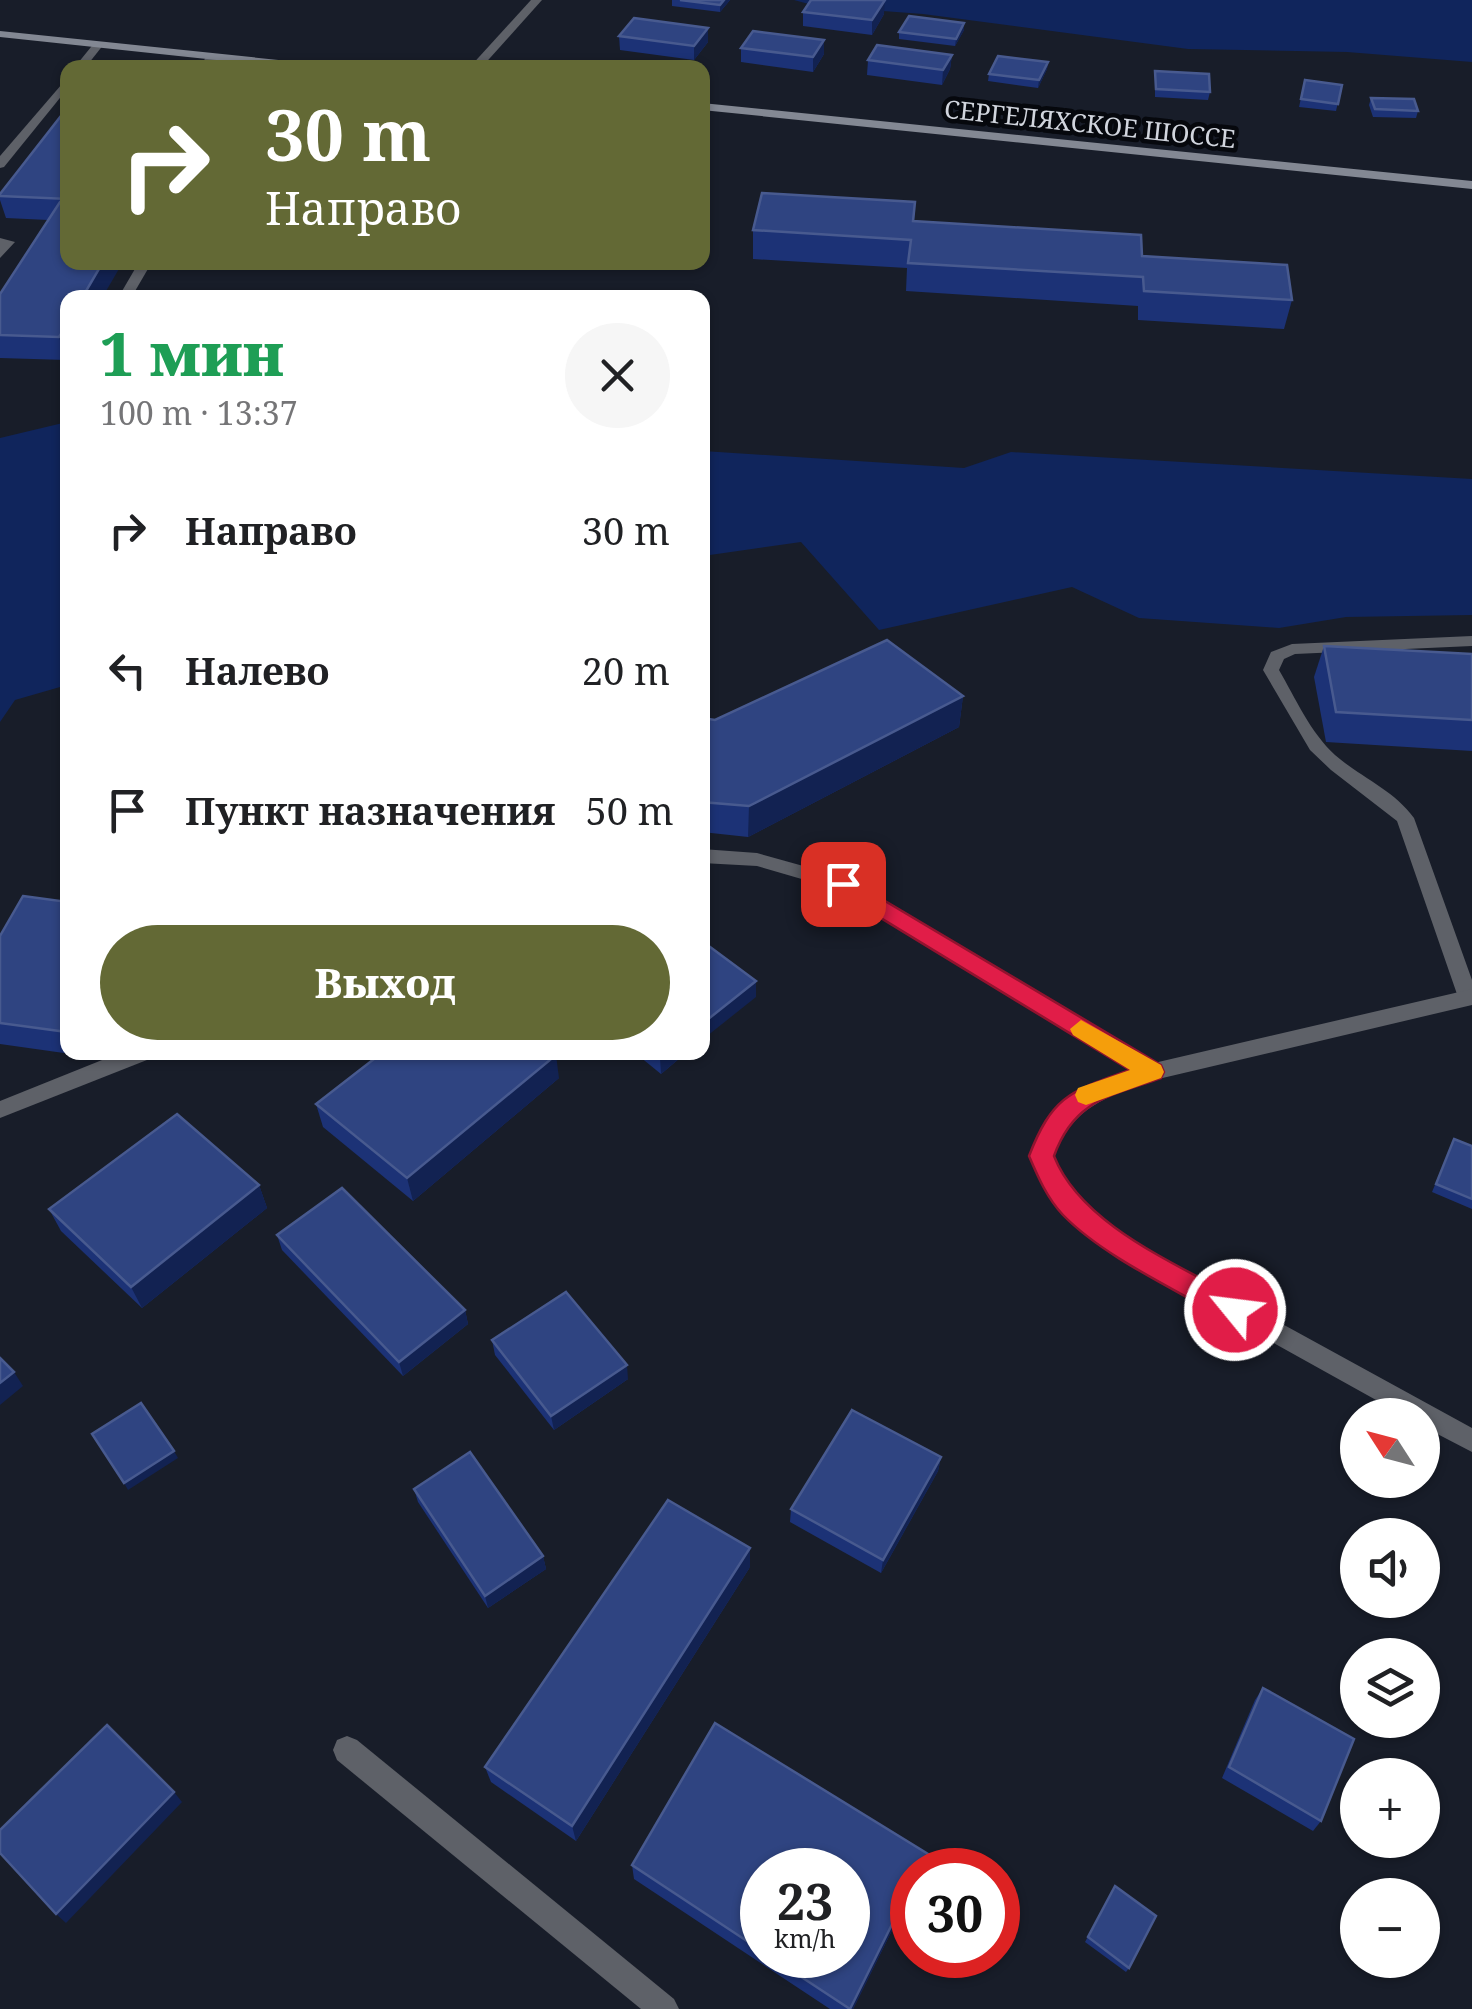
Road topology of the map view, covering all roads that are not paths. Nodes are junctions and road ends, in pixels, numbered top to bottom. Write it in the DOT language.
graph roads {
  1 [pos="537,0"];
  2 [pos="0,34"];
  3 [pos="99,44"];
  4 [pos="212,56"];
  5 [pos="85,60"];
  6 [pos="209,60"];
  7 [pos="250,60"];
  8 [pos="481,60"];
  9 [pos="60,90"];
  10 [pos="710,107"];
  11 [pos="0,164"];
  12 [pos="1472,185"];
  13 [pos="0,242"];
  14 [pos="0,254"];
  15 [pos="1472,641"];
  16 [pos="710,855"];
  17 [pos="1470,997"];
  18 [pos="125,1060"];
  19 [pos="1152,1072"];
  20 [pos="0,1110"];
  21 [pos="1472,1442"];
  22 [pos="347,1750"];
  23 [pos="664,2009"];
  1 -- 8 [label="street"];
  2 -- 3 [label="main road"];
  3 -- 4 [label="main road"];
  3 -- 5 [label="street"];
  4 -- 6 [label="street"];
  4 -- 7 [label="main road"];
  9 -- 11 [label="street"];
  10 -- 12 [label="main road, СЕРГЕЛЯХСКОЕ ШОССЕ"];
  13 -- 14 [label="street"];
  15 -- 17 [label="street"];
  16 -- 19 [label="street"];
  17 -- 19 [label="street"];
  18 -- 20 [label="street"];
  19 -- 21 [label="street"];
  22 -- 23 [label="street"];
}
